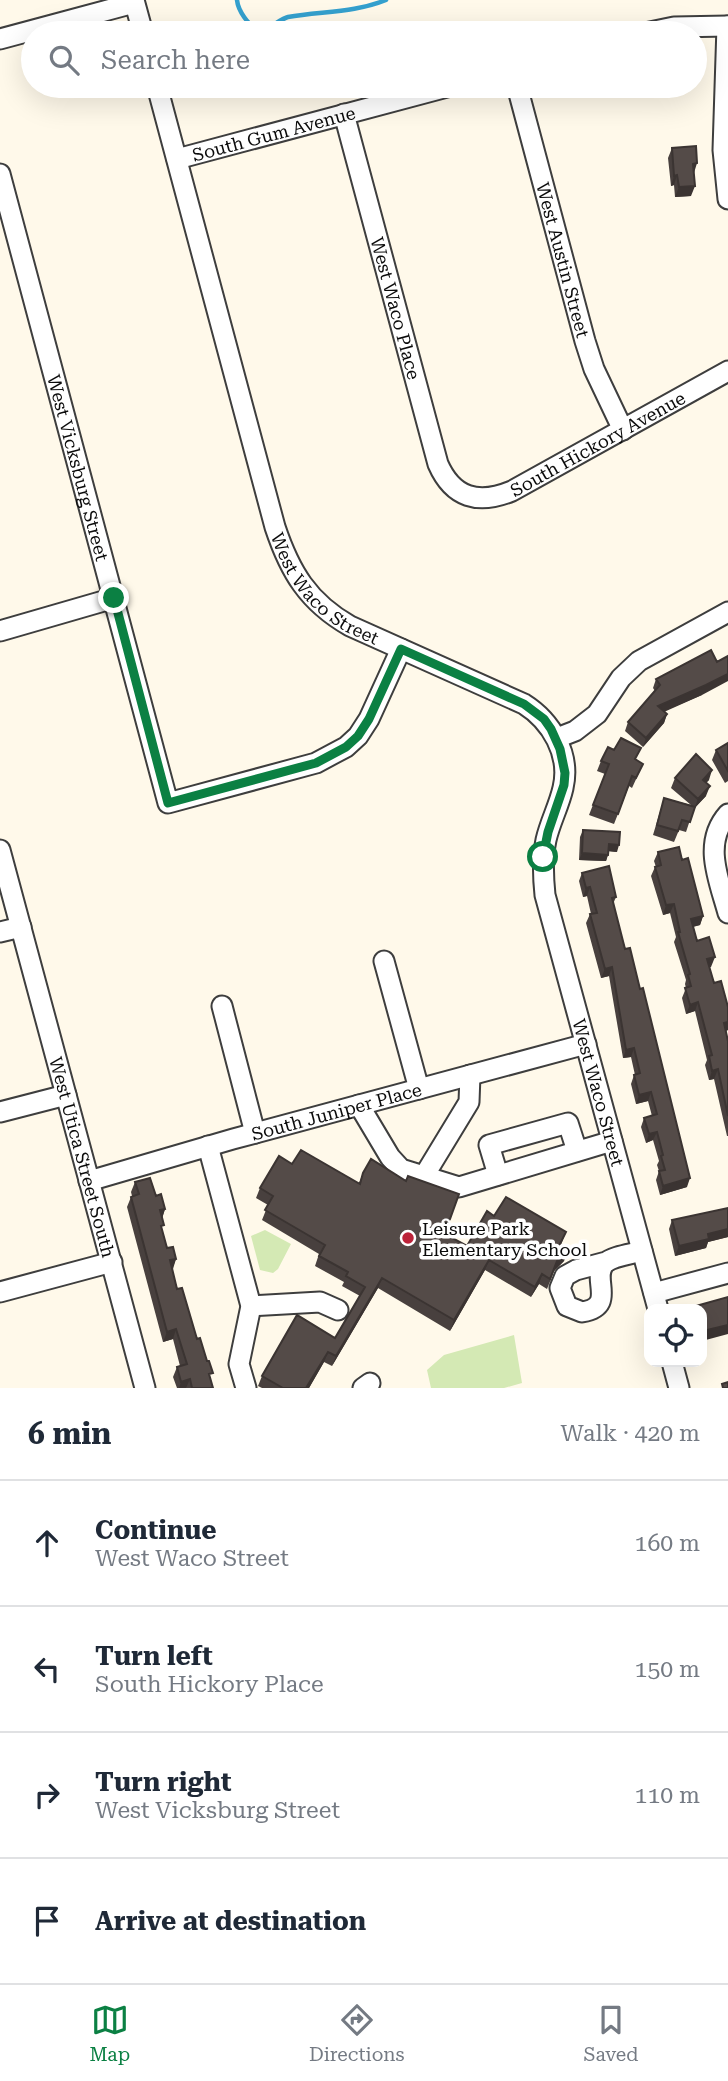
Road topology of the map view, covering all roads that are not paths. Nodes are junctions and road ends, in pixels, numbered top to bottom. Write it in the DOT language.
graph roads {
  1 [pos="134,2"];
  2 [pos="65,21"];
  3 [pos="140,21"];
  4 [pos="707,26"];
  5 [pos="728,26"];
  6 [pos="21,33"];
  7 [pos="0,39"];
  8 [pos="160,98"];
  9 [pos="405,98"];
  10 [pos="520,98"];
  11 [pos="344,114"];
  12 [pos="177,159"];
  13 [pos="0,174"];
  14 [pos="728,199"];
  15 [pos="728,371"];
  16 [pos="623,430"];
  17 [pos="462,493"];
  18 [pos="114,598"];
  19 [pos="728,612"];
  20 [pos="0,631"];
  21 [pos="401,649"];
  22 [pos="556,738"];
  23 [pos="728,814"];
  24 [pos="0,850"];
  25 [pos="728,913"];
  26 [pos="21,927"];
  27 [pos="0,933"];
  28 [pos="384,961"];
  29 [pos="222,1006"];
  30 [pos="586,1044"];
  31 [pos="470,1075"];
  32 [pos="419,1089"];
  33 [pos="66,1094"];
  34 [pos="359,1105"];
  35 [pos="0,1112"];
  36 [pos="256,1133"];
  37 [pos="612,1141"];
  38 [pos="208,1146"];
  39 [pos="577,1151"];
  40 [pos="498,1175"];
  41 [pos="424,1176"];
  42 [pos="89,1181"];
  43 [pos="642,1251"];
  44 [pos="112,1262"];
  45 [pos="606,1262"];
  46 [pos="728,1273"];
  47 [pos="0,1292"];
  48 [pos="656,1301"];
  49 [pos="251,1306"];
  50 [pos="338,1310"];
  51 [pos="673,1367"];
  52 [pos="145,1388"];
  53 [pos="246,1388"];
  54 [pos="679,1388"];
  1 -- 2 [label="street"];
  1 -- 3 [label="street"];
  4 -- 5 [label="street"];
  5 -- 14 [label="street"];
  6 -- 7 [label="street"];
  8 -- 12 [label="street, West Waco Street"];
  9 -- 11 [label="street, South Gum Avenue"];
  10 -- 16 [label="street, West Austin Street"];
  11 -- 12 [label="street, South Gum Avenue"];
  11 -- 17 [label="street, West Waco Place"];
  12 -- 21 [label="street, West Waco Street"];
  13 -- 18 [label="street, West Vicksburg Street"];
  15 -- 16 [label="street, South Hickory Avenue"];
  16 -- 17 [label="street, South Hickory Avenue"];
  18 -- 20 [label="street"];
  18 -- 21 [label="street, West Vicksburg Street"];
  19 -- 22 [label="street"];
  21 -- 22 [label="street, West Waco Street"];
  22 -- 30 [label="street, West Waco Street"];
  23 -- 25 [label="street"];
  24 -- 26 [label="street, West Utica Street South"];
  26 -- 27 [label="street"];
  26 -- 33 [label="street, West Utica Street South"];
  28 -- 32 [label="street"];
  29 -- 36 [label="street"];
  30 -- 31 [label="street, South Juniper Place"];
  30 -- 37 [label="street, West Waco Street"];
  31 -- 32 [label="street, South Juniper Place"];
  31 -- 41 [label="street"];
  32 -- 34 [label="street, South Juniper Place"];
  33 -- 35 [label="street"];
  33 -- 42 [label="street, West Utica Street South"];
  34 -- 36 [label="street, South Juniper Place"];
  34 -- 41 [label="street"];
  36 -- 38 [label="street, South Juniper Place"];
  37 -- 39 [label="street"];
  37 -- 43 [label="street, West Waco Street"];
  38 -- 42 [label="street, South Juniper Place"];
  38 -- 49 [label="street"];
  39 -- 40 [label="street"];
  39 -- 40 [label="street"];
  40 -- 41 [label="street"];
  42 -- 44 [label="street, West Utica Street South"];
  43 -- 45 [label="street"];
  43 -- 48 [label="street, West Waco Street"];
  44 -- 47 [label="street"];
  44 -- 52 [label="street, West Utica Street South"];
  46 -- 48 [label="street"];
  49 -- 50 [label="street"];
  49 -- 53 [label="street"];
  51 -- 54 [label="street"];
}
